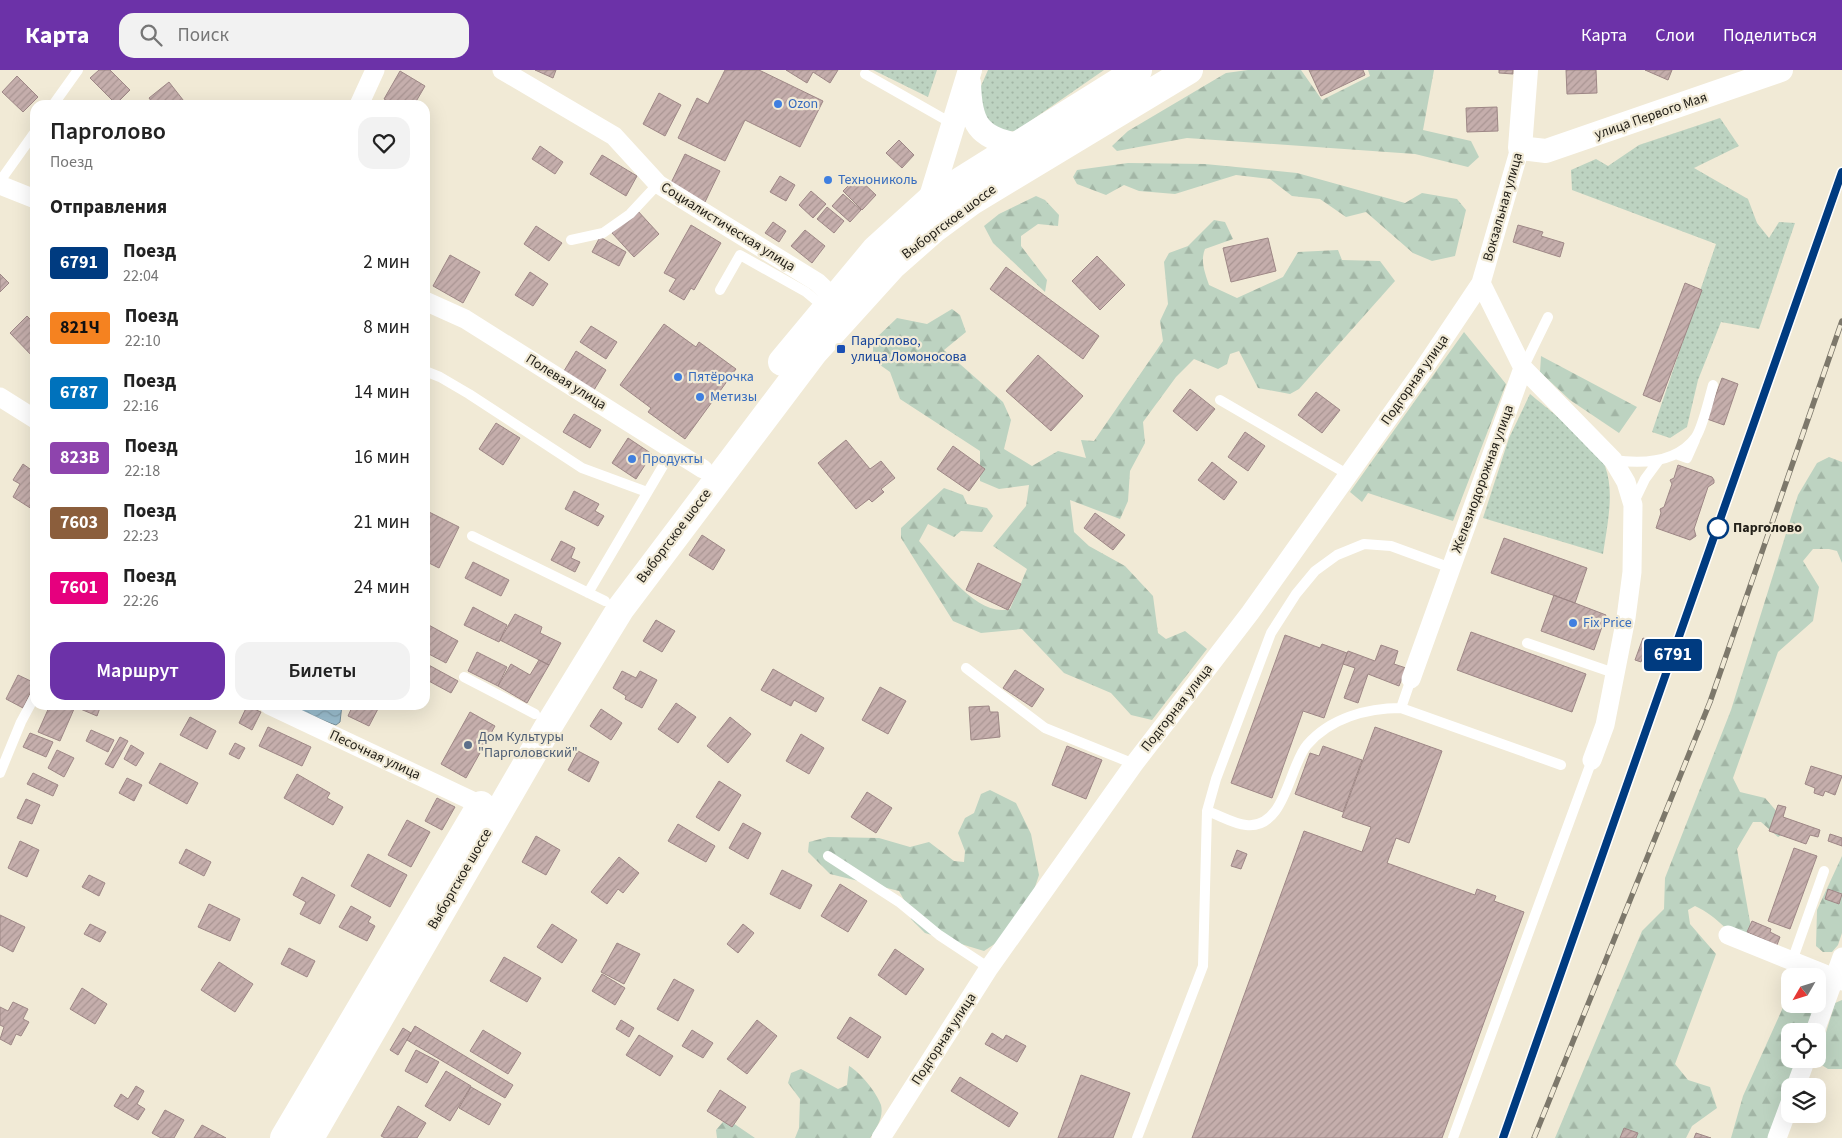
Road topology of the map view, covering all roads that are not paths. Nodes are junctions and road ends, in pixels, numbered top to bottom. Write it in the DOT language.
graph roads {
  1 [pos="78,70"];
  2 [pos="375,70"];
  3 [pos="502,70"];
  4 [pos="1138,70"];
  5 [pos="1189,70"];
  6 [pos="1526,70"];
  7 [pos="1781,70"];
  8 [pos="969,71"];
  9 [pos="864,74"];
  10 [pos="57,100"];
  11 [pos="361,100"];
  12 [pos="953,124"];
  13 [pos="30,139"];
  14 [pos="1018,145"];
  15 [pos="1520,148"];
  16 [pos="0,181"];
  17 [pos="658,184"];
  18 [pos="0,185"];
  19 [pos="30,197"];
  20 [pos="930,200"];
  21 [pos="571,240"];
  22 [pos="1481,283"];
  23 [pos="720,290"];
  24 [pos="430,303"];
  25 [pos="829,303"];
  26 [pos="1548,316"];
  27 [pos="1522,368"];
  28 [pos="430,373"];
  29 [pos="1713,385"];
  30 [pos="0,397"];
  31 [pos="1220,400"];
  32 [pos="30,416"];
  33 [pos="673,449"];
  34 [pos="1613,460"];
  35 [pos="1659,460"];
  36 [pos="703,469"];
  37 [pos="1347,474"];
  38 [pos="647,492"];
  39 [pos="1632,505"];
  40 [pos="472,536"];
  41 [pos="1451,568"];
  42 [pos="596,597"];
  43 [pos="1527,643"];
  44 [pos="966,668"];
  45 [pos="1614,673"];
  46 [pos="464,677"];
  47 [pos="1411,679"];
  48 [pos="30,705"];
  49 [pos="1401,708"];
  50 [pos="280,710"];
  51 [pos="535,714"];
  52 [pos="1592,760"];
  53 [pos="1134,764"];
  54 [pos="1561,765"];
  55 [pos="0,773"];
  56 [pos="481,805"];
  57 [pos="1207,811"];
  58 [pos="828,856"];
  59 [pos="1824,871"];
  60 [pos="1728,935"];
  61 [pos="1842,957"];
  62 [pos="1792,961"];
  63 [pos="988,968"];
  64 [pos="1838,980"];
  65 [pos="1819,1023"];
  66 [pos="1782,1123"];
  67 [pos="284,1138"];
  68 [pos="310,1138"];
  69 [pos="881,1138"];
  70 [pos="1137,1138"];
  71 [pos="1452,1138"];
  72 [pos="1777,1138"];
  1 -- 10 [label="lane"];
  2 -- 11 [label="street"];
  3 -- 17 [label="street, Социалистическая улица"];
  4 -- 14 [label="main road, Выборгское шоссе"];
  5 -- 68 [label="main road, Выборгское шоссе"];
  6 -- 15 [label="street, Вокзальная улица"];
  7 -- 15 [label="street, улица Первого Мая"];
  8 -- 12 [label="street"];
  8 -- 14 [label="street"];
  9 -- 12 [label="lane"];
  12 -- 20 [label="street"];
  13 -- 16 [label="lane"];
  14 -- 20 [label="main road, Выборгское шоссе"];
  15 -- 22 [label="street, Вокзальная улица"];
  17 -- 21 [label="lane"];
  17 -- 25 [label="street, Социалистическая улица"];
  18 -- 19 [label="street"];
  20 -- 25 [label="main road, Выборгское шоссе"];
  22 -- 27 [label="street"];
  22 -- 37 [label="street, Подгорная улица"];
  23 -- 25 [label="lane"];
  24 -- 33 [label="street, Полевая улица"];
  25 -- 36 [label="main road, Выборгское шоссе"];
  26 -- 27 [label="lane"];
  27 -- 34 [label="street"];
  27 -- 41 [label="street, Железнодорожная улица"];
  28 -- 38 [label="lane"];
  29 -- 35 [label="lane"];
  30 -- 32 [label="street"];
  31 -- 37 [label="lane"];
  33 -- 36 [label="street, Полевая улица"];
  33 -- 38 [label="lane"];
  34 -- 35 [label="lane"];
  34 -- 39 [label="street"];
  35 -- 39 [label="lane"];
  36 -- 42 [label="main road, Выборгское шоссе"];
  37 -- 53 [label="street, Подгорная улица"];
  38 -- 42 [label="lane"];
  39 -- 45 [label="street"];
  40 -- 42 [label="lane"];
  41 -- 47 [label="street, Железнодорожная улица"];
  41 -- 57 [label="lane"];
  42 -- 51 [label="main road, Выборгское шоссе"];
  43 -- 45 [label="lane"];
  44 -- 53 [label="lane"];
  45 -- 52 [label="street"];
  46 -- 51 [label="lane"];
  47 -- 49 [label="lane"];
  48 -- 55 [label="lane"];
  49 -- 54 [label="lane"];
  49 -- 57 [label="lane"];
  50 -- 56 [label="street, Песочная улица"];
  51 -- 56 [label="main road, Выборгское шоссе"];
  52 -- 71 [label="lane"];
  53 -- 63 [label="street, Подгорная улица"];
  56 -- 67 [label="main road, Выборгское шоссе"];
  57 -- 70 [label="lane"];
  58 -- 63 [label="lane"];
  59 -- 62 [label="lane"];
  60 -- 62 [label="street"];
  61 -- 64 [label="street"];
  62 -- 64 [label="street"];
  63 -- 69 [label="street, Подгорная улица"];
  64 -- 65 [label="street"];
  66 -- 72 [label="street"];
}
